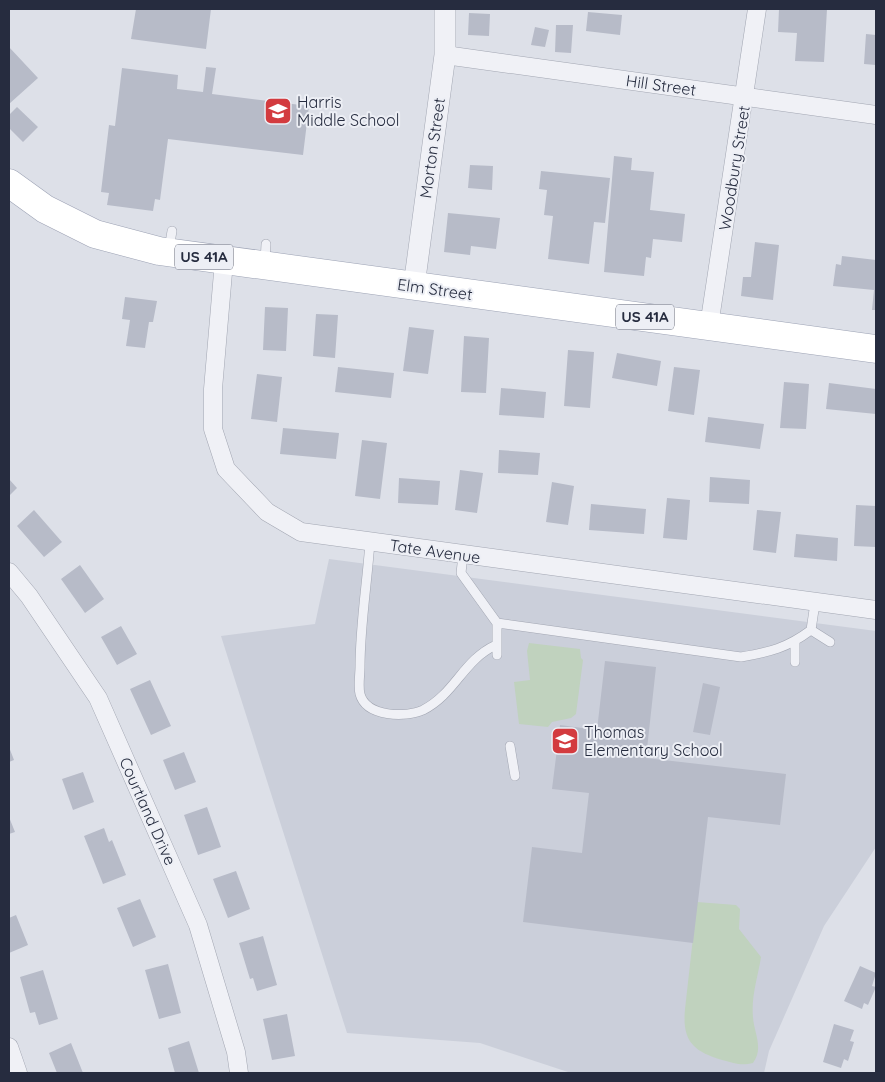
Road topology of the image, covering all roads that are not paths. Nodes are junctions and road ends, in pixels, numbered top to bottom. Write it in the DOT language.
graph roads {
  1 [pos="445,9"];
  2 [pos="756,9"];
  3 [pos="445,55"];
  4 [pos="745,96"];
  5 [pos="876,115"];
  6 [pos="9,183"];
  7 [pos="224,261"];
  8 [pos="414,286"];
  9 [pos="709,326"];
  10 [pos="876,349"];
  11 [pos="370,542"];
  12 [pos="463,554"];
  13 [pos="9,572"];
  14 [pos="815,603"];
  15 [pos="876,610"];
  16 [pos="497,622"];
  17 [pos="812,630"];
  18 [pos="795,642"];
  19 [pos="830,642"];
  20 [pos="496,645"];
  21 [pos="497,655"];
  22 [pos="796,662"];
  23 [pos="510,746"];
  24 [pos="515,776"];
  25 [pos="9,1047"];
  26 [pos="18,1073"];
  27 [pos="239,1073"];
  1 -- 3 [label="street, Morton Street"];
  2 -- 4 [label="street, Woodbury Street"];
  3 -- 4 [label="street, Hill Street"];
  3 -- 8 [label="street, Morton Street"];
  4 -- 5 [label="street, Hill Street"];
  4 -- 9 [label="street, Woodbury Street"];
  6 -- 7 [label="main road, Elm Street / US 41A"];
  7 -- 8 [label="main road, Elm Street / US 41A"];
  7 -- 11 [label="street, Tate Avenue"];
  8 -- 9 [label="main road, Elm Street / US 41A"];
  9 -- 10 [label="main road, Elm Street / US 41A"];
  11 -- 12 [label="street, Tate Avenue"];
  11 -- 20 [label="lane"];
  12 -- 14 [label="street, Tate Avenue"];
  12 -- 16 [label="lane"];
  13 -- 27 [label="street, Courtland Drive"];
  14 -- 15 [label="street, Tate Avenue"];
  14 -- 17 [label="lane"];
  16 -- 18 [label="lane"];
  16 -- 20 [label="lane"];
  17 -- 18 [label="lane"];
  17 -- 19 [label="lane"];
  18 -- 22 [label="lane"];
  20 -- 21 [label="lane"];
  23 -- 24 [label="lane"];
  25 -- 26 [label="street"];
}
